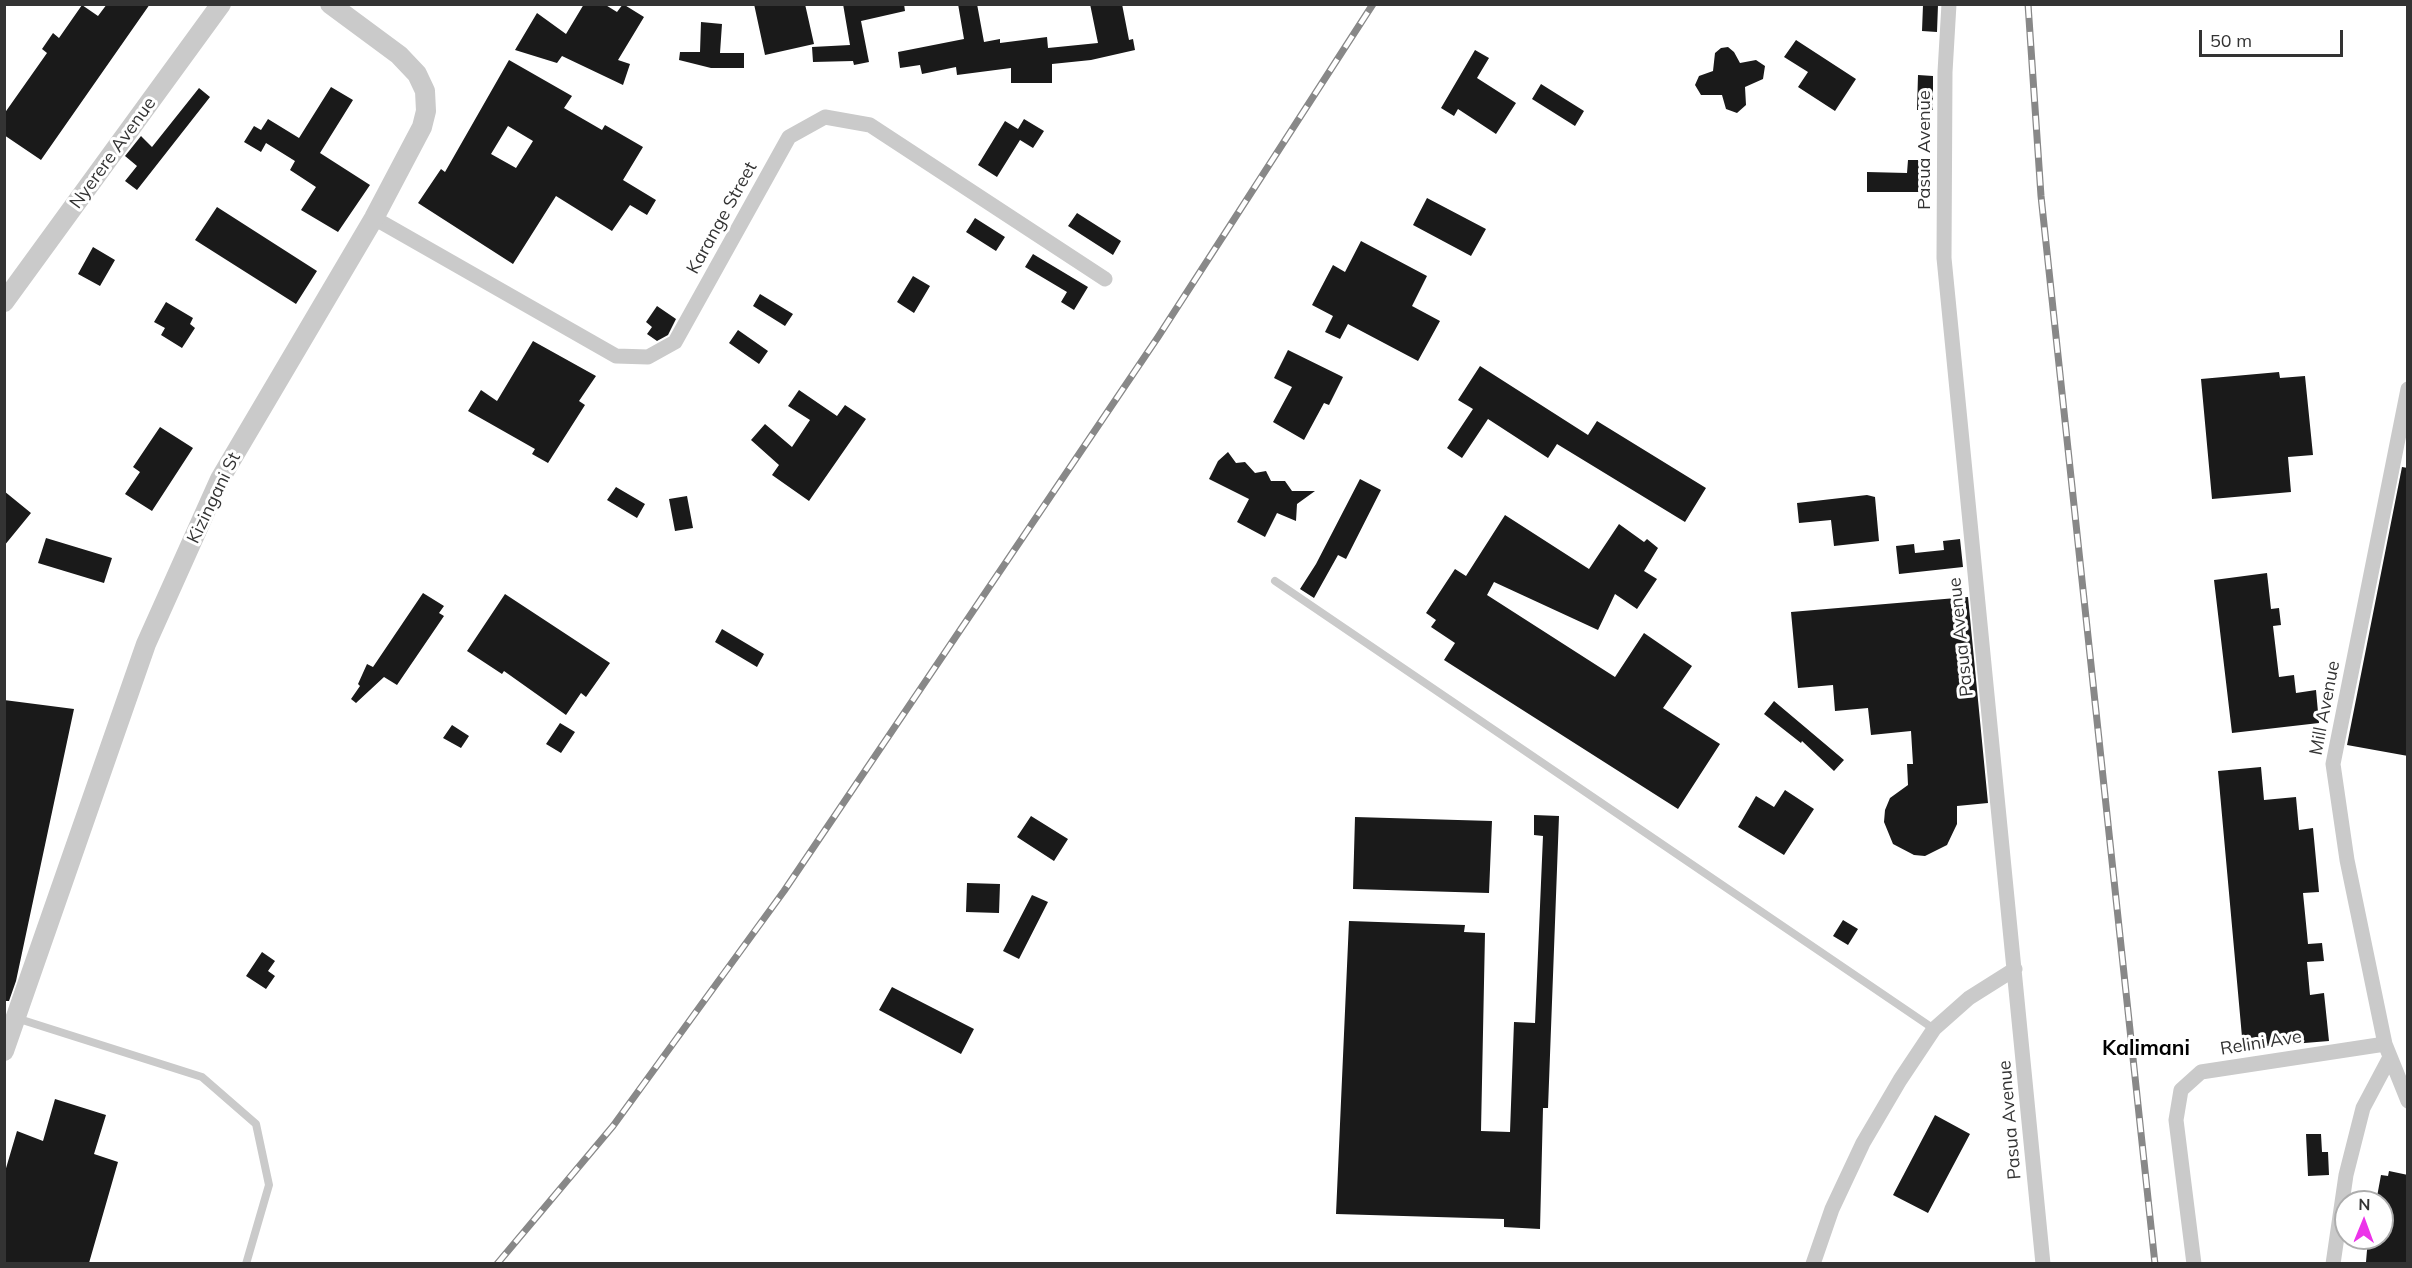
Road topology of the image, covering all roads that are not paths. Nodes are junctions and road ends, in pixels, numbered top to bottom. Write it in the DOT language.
graph roads {
  1 [pos="221,4"];
  2 [pos="330,4"];
  3 [pos="1949,4"];
  4 [pos="374,218"];
  5 [pos="1105,279"];
  6 [pos="4,302"];
  7 [pos="2408,389"];
  8 [pos="1275,581"];
  9 [pos="2015,969"];
  10 [pos="15,1017"];
  11 [pos="1934,1029"];
  12 [pos="4,1051"];
  13 [pos="2387,1051"];
  14 [pos="2408,1101"];
  15 [pos="246,1263"];
  16 [pos="1813,1263"];
  17 [pos="2043,1263"];
  18 [pos="2194,1263"];
  19 [pos="2333,1263"];
  1 -- 6 [label="street, Nyerere Avenue"];
  2 -- 4 [label="street, Kizingani St"];
  3 -- 9 [label="street, Pasua Avenue"];
  4 -- 5 [label="street, Karange Street"];
  4 -- 10 [label="street, Kizingani St"];
  7 -- 13 [label="street, Mill Avenue"];
  8 -- 11 [label="lane"];
  9 -- 11 [label="street"];
  9 -- 17 [label="street, Pasua Avenue"];
  10 -- 12 [label="street, Kizingani St"];
  10 -- 15 [label="lane"];
  11 -- 16 [label="street"];
  13 -- 14 [label="street, Mill Avenue"];
  13 -- 18 [label="street, Relini Ave"];
  13 -- 19 [label="street"];
}
